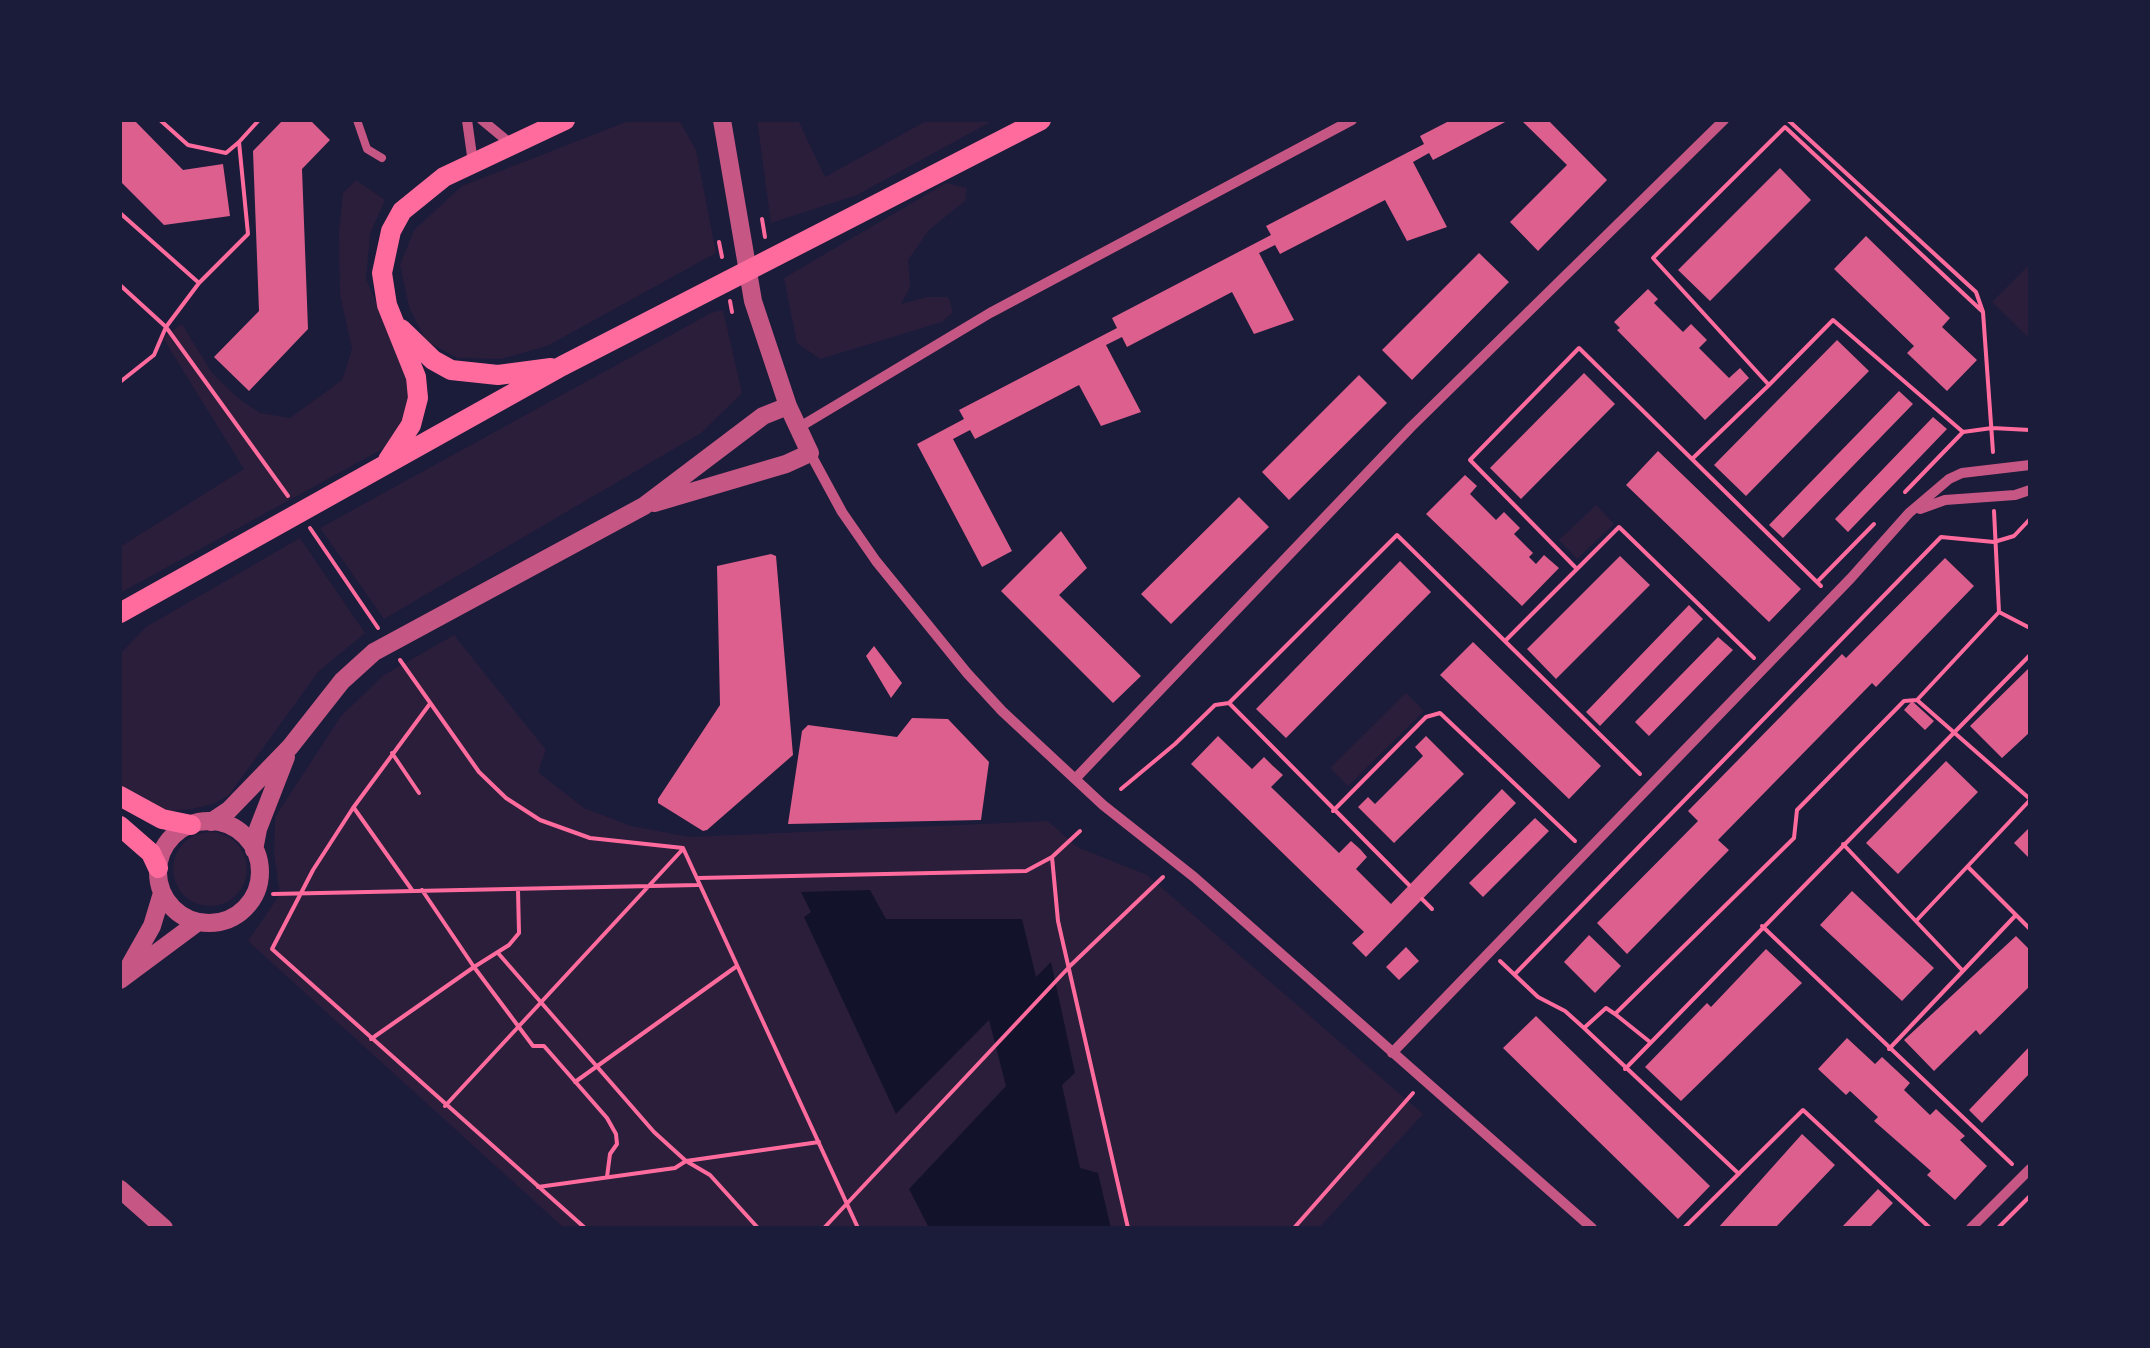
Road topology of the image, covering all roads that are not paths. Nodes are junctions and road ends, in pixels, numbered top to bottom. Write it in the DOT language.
graph roads {
  1 [pos="357,120"];
  2 [pos="467,120"];
  3 [pos="482,120"];
  4 [pos="565,120"];
  5 [pos="722,120"];
  6 [pos="1040,120"];
  7 [pos="1352,120"];
  8 [pos="1724,120"];
  9 [pos="511,144"];
  10 [pos="382,158"];
  11 [pos="473,164"];
  12 [pos="396,324"];
  13 [pos="562,366"];
  14 [pos="788,406"];
  15 [pos="798,428"];
  16 [pos="810,453"];
  17 [pos="387,462"];
  18 [pos="2030,465"];
  19 [pos="2030,490"];
  20 [pos="644,506"];
  21 [pos="1910,513"];
  22 [pos="146,598"];
  23 [pos="120,613"];
  24 [pos="120,632"];
  25 [pos="290,748"];
  26 [pos="1075,780"];
  27 [pos="120,796"];
  28 [pos="201,823"];
  29 [pos="120,826"];
  30 [pos="254,850"];
  31 [pos="158,868"];
  32 [pos="162,893"];
  33 [pos="198,922"];
  34 [pos="122,977"];
  35 [pos="1392,1053"];
  36 [pos="2027,1172"];
  37 [pos="120,1189"];
  38 [pos="164,1228"];
  39 [pos="1592,1228"];
  40 [pos="1971,1228"];
  1 -- 10 [label="lane"];
  2 -- 11 [label="street"];
  3 -- 9 [label="street"];
  4 -- 9 [label="main road"];
  5 -- 14 [label="street"];
  6 -- 13 [label="main road"];
  7 -- 15 [label="street"];
  8 -- 26 [label="street"];
  9 -- 11 [label="main road"];
  11 -- 12 [label="main road"];
  12 -- 13 [label="main road"];
  12 -- 17 [label="main road"];
  13 -- 17 [label="main road"];
  14 -- 15 [label="street"];
  14 -- 20 [label="street"];
  15 -- 16 [label="street"];
  16 -- 20 [label="street"];
  16 -- 26 [label="street"];
  17 -- 22 [label="main road"];
  18 -- 21 [label="street"];
  19 -- 21 [label="street"];
  20 -- 25 [label="street"];
  21 -- 35 [label="street"];
  22 -- 23 [label="main road"];
  22 -- 24 [label="main road"];
  25 -- 28 [label="street"];
  25 -- 30 [label="street"];
  26 -- 35 [label="street"];
  27 -- 28 [label="main road"];
  28 -- 30 [label="street"];
  28 -- 31 [label="street"];
  29 -- 31 [label="main road"];
  30 -- 33 [label="street"];
  31 -- 32 [label="street"];
  32 -- 33 [label="street"];
  32 -- 34 [label="street"];
  33 -- 34 [label="street"];
  35 -- 39 [label="street"];
  36 -- 40 [label="street"];
  37 -- 38 [label="street"];
}
